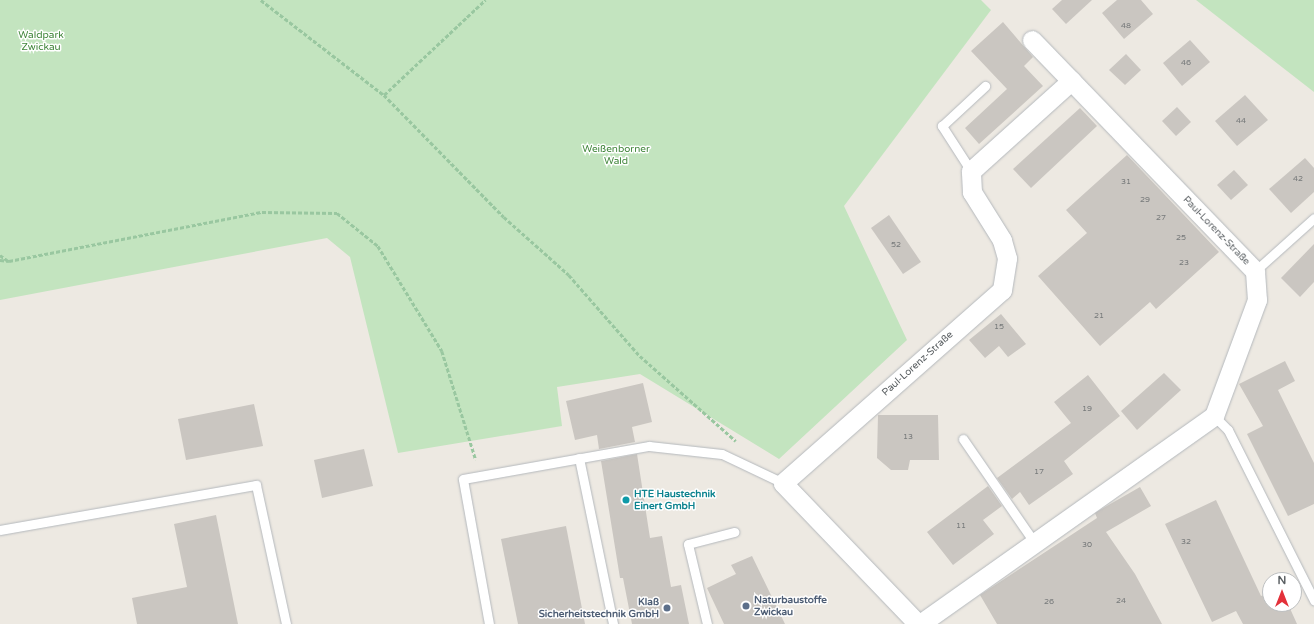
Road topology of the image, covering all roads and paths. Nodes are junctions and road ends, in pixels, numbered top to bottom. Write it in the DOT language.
graph roads {
  1 [pos="261,0"];
  2 [pos="485,0"];
  3 [pos="1032,40"];
  4 [pos="1071,81"];
  5 [pos="985,86"];
  6 [pos="384,95"];
  7 [pos="971,171"];
  8 [pos="1314,218"];
  9 [pos="0,255"];
  10 [pos="0,260"];
  11 [pos="9,261"];
  12 [pos="1255,271"];
  13 [pos="1214,416"];
  14 [pos="963,439"];
  15 [pos="741,446"];
  16 [pos="579,458"];
  17 [pos="480,476"];
  18 [pos="783,483"];
  19 [pos="0,530"];
  20 [pos="734,532"];
  21 [pos="1034,542"];
  22 [pos="1314,600"];
  23 [pos="286,624"];
  24 [pos="489,624"];
  25 [pos="613,624"];
  26 [pos="707,624"];
  27 [pos="919,624"];
  1 -- 6 [label="path"];
  2 -- 6 [label="path"];
  3 -- 4 [label="street, Paul-Lorenz-Straße"];
  4 -- 7 [label="street"];
  4 -- 12 [label="street, Paul-Lorenz-Straße"];
  5 -- 7 [label="lane"];
  6 -- 15 [label="path"];
  7 -- 18 [label="street, Paul-Lorenz-Straße"];
  8 -- 12 [label="lane"];
  9 -- 11 [label="path"];
  10 -- 11 [label="path"];
  11 -- 17 [label="path"];
  12 -- 13 [label="street, Paul-Lorenz-Straße"];
  13 -- 21 [label="street"];
  13 -- 22 [label="lane"];
  14 -- 21 [label="lane"];
  16 -- 17 [label="lane"];
  16 -- 18 [label="lane"];
  16 -- 25 [label="lane"];
  17 -- 24 [label="lane"];
  18 -- 27 [label="street"];
  19 -- 23 [label="lane"];
  20 -- 26 [label="lane"];
  21 -- 27 [label="street"];
}
